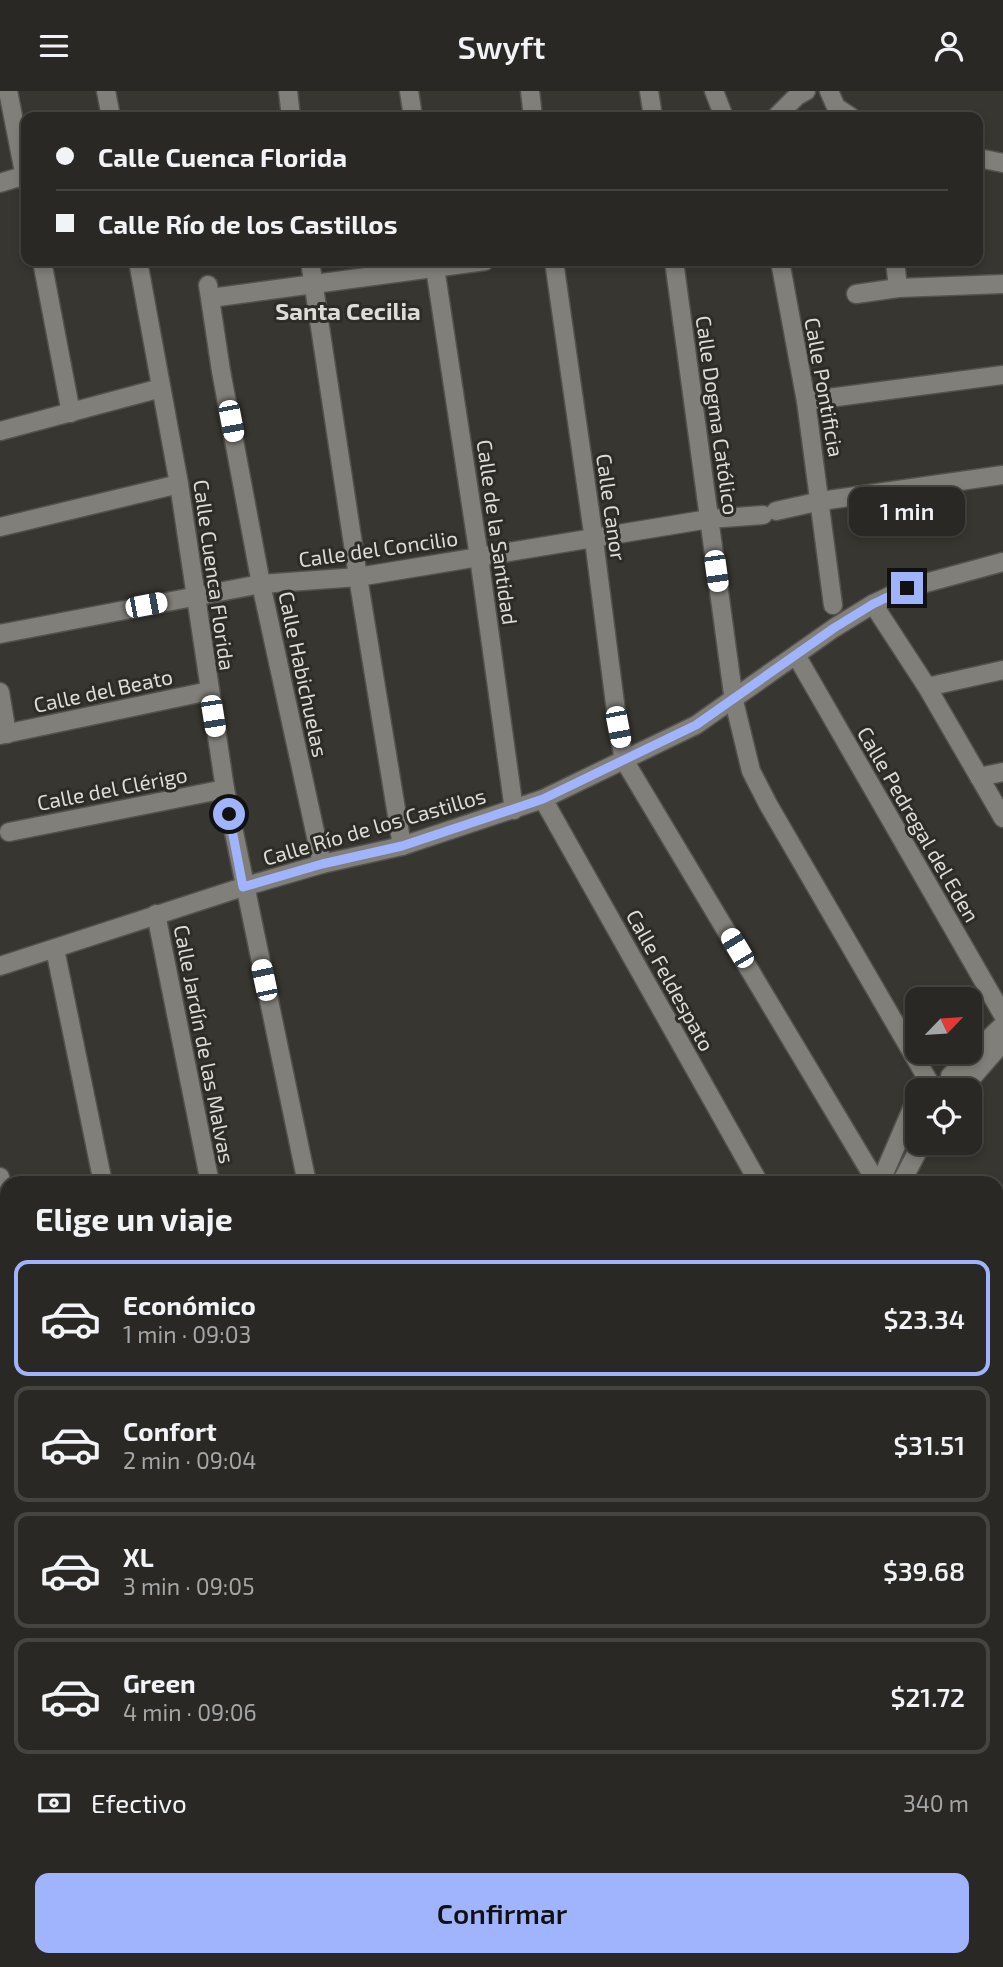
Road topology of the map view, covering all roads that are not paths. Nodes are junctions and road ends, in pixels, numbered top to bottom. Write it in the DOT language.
graph roads {
  1 [pos="8,91"];
  2 [pos="106,91"];
  3 [pos="288,91"];
  4 [pos="409,91"];
  5 [pos="530,91"];
  6 [pos="649,91"];
  7 [pos="714,91"];
  8 [pos="806,91"];
  9 [pos="829,91"];
  10 [pos="110,112"];
  11 [pos="290,112"];
  12 [pos="412,112"];
  13 [pos="532,112"];
  14 [pos="652,112"];
  15 [pos="722,112"];
  16 [pos="781,112"];
  17 [pos="844,112"];
  18 [pos="21,154"];
  19 [pos="983,159"];
  20 [pos="1003,163"];
  21 [pos="21,179"];
  22 [pos="0,183"];
  23 [pos="43,266"];
  24 [pos="139,266"];
  25 [pos="311,266"];
  26 [pos="423,266"];
  27 [pos="435,266"];
  28 [pos="555,266"];
  29 [pos="675,266"];
  30 [pos="781,266"];
  31 [pos="896,266"];
  32 [pos="1003,284"];
  33 [pos="314,285"];
  34 [pos="898,288"];
  35 [pos="856,294"];
  36 [pos="1003,375"];
  37 [pos="161,388"];
  38 [pos="806,401"];
  39 [pos="71,413"];
  40 [pos="0,431"];
  41 [pos="1003,475"];
  42 [pos="179,484"];
  43 [pos="821,501"];
  44 [pos="709,519"];
  45 [pos="0,527"];
  46 [pos="594,540"];
  47 [pos="480,557"];
  48 [pos="1003,562"];
  49 [pos="358,577"];
  50 [pos="261,584"];
  51 [pos="195,596"];
  52 [pos="873,604"];
  53 [pos="833,605"];
  54 [pos="0,634"];
  55 [pos="796,655"];
  56 [pos="1003,670"];
  57 [pos="927,687"];
  58 [pos="209,691"];
  59 [pos="0,692"];
  60 [pos="734,701"];
  61 [pos="3,734"];
  62 [pos="624,760"];
  63 [pos="1003,772"];
  64 [pos="979,777"];
  65 [pos="225,789"];
  66 [pos="543,799"];
  67 [pos="514,810"];
  68 [pos="1003,818"];
  69 [pos="9,832"];
  70 [pos="402,846"];
  71 [pos="322,864"];
  72 [pos="243,887"];
  73 [pos="156,914"];
  74 [pos="55,949"];
  75 [pos="0,966"];
  76 [pos="1003,1015"];
  77 [pos="1003,1025"];
  78 [pos="1003,1042"];
  79 [pos="920,1078"];
  80 [pos="962,1078"];
  81 [pos="964,1078"];
  82 [pos="905,1123"];
  83 [pos="916,1155"];
  84 [pos="102,1176"];
  85 [pos="209,1176"];
  86 [pos="305,1176"];
  87 [pos="755,1176"];
  88 [pos="874,1176"];
  89 [pos="881,1176"];
  90 [pos="905,1176"];
  1 -- 18 [label="street"];
  2 -- 10 [label="street"];
  3 -- 11 [label="street"];
  4 -- 12 [label="street"];
  5 -- 13 [label="street"];
  6 -- 14 [label="street"];
  7 -- 15 [label="street"];
  8 -- 16 [label="street"];
  9 -- 17 [label="street"];
  19 -- 20 [label="street"];
  21 -- 22 [label="street"];
  23 -- 39 [label="street"];
  24 -- 37 [label="street, Calle Cuenca Florida"];
  25 -- 33 [label="street"];
  26 -- 33 [label="street"];
  27 -- 47 [label="street, Calle de la Santidad"];
  28 -- 46 [label="street, Calle Canor"];
  29 -- 44 [label="street, Calle Dogma Católico"];
  30 -- 38 [label="street, Calle Pontificia"];
  31 -- 34 [label="street"];
  32 -- 34 [label="street"];
  33 -- 49 [label="street"];
  33 -- 50 [label="street, Calle Habichuelas"];
  34 -- 35 [label="street"];
  36 -- 38 [label="street"];
  37 -- 39 [label="street"];
  37 -- 42 [label="street, Calle Cuenca Florida"];
  38 -- 43 [label="street, Calle Pontificia"];
  39 -- 40 [label="street"];
  41 -- 43 [label="street, Calle del Concilio"];
  42 -- 45 [label="street"];
  42 -- 51 [label="street, Calle Cuenca Florida"];
  43 -- 44 [label="street, Calle del Concilio"];
  43 -- 53 [label="street, Calle Pontificia"];
  44 -- 46 [label="street, Calle del Concilio"];
  44 -- 60 [label="street, Calle Dogma Católico"];
  46 -- 47 [label="street, Calle del Concilio"];
  46 -- 62 [label="street, Calle Canor"];
  47 -- 49 [label="street, Calle del Concilio"];
  47 -- 67 [label="street, Calle de la Santidad"];
  48 -- 52 [label="street, Calle Río de los Castillos"];
  49 -- 50 [label="street, Calle del Concilio"];
  49 -- 70 [label="street"];
  50 -- 51 [label="street, Calle del Concilio"];
  50 -- 71 [label="street, Calle Habichuelas"];
  51 -- 54 [label="street, Calle del Concilio"];
  51 -- 58 [label="street, Calle Cuenca Florida"];
  52 -- 55 [label="street, Calle Río de los Castillos"];
  52 -- 57 [label="street"];
  55 -- 60 [label="street, Calle Río de los Castillos"];
  55 -- 76 [label="street, Calle Pedregal del Eden"];
  56 -- 57 [label="street"];
  57 -- 64 [label="street"];
  58 -- 61 [label="street, Calle del Beato"];
  58 -- 65 [label="street, Calle Cuenca Florida"];
  59 -- 61 [label="street"];
  60 -- 62 [label="street, Calle Río de los Castillos"];
  60 -- 79 [label="street, Calle Dogma Católico"];
  62 -- 66 [label="street, Calle Río de los Castillos"];
  62 -- 88 [label="street"];
  63 -- 64 [label="street"];
  64 -- 68 [label="street"];
  65 -- 69 [label="street, Calle del Clérigo"];
  65 -- 72 [label="street, Calle Cuenca Florida"];
  66 -- 67 [label="street, Calle Río de los Castillos"];
  66 -- 87 [label="street, Calle Feldespato"];
  67 -- 70 [label="street, Calle Río de los Castillos"];
  70 -- 71 [label="street, Calle Río de los Castillos"];
  71 -- 72 [label="street, Calle Río de los Castillos"];
  72 -- 73 [label="street, Calle Río de los Castillos"];
  72 -- 86 [label="street, Calle Cuenca Florida"];
  73 -- 74 [label="street, Calle Río de los Castillos"];
  73 -- 85 [label="street, Calle Jardín de las Malvas"];
  74 -- 75 [label="street, Calle Río de los Castillos"];
  74 -- 84 [label="street"];
  77 -- 80 [label="street"];
  78 -- 81 [label="street"];
  82 -- 89 [label="street"];
  83 -- 90 [label="street"];
}
